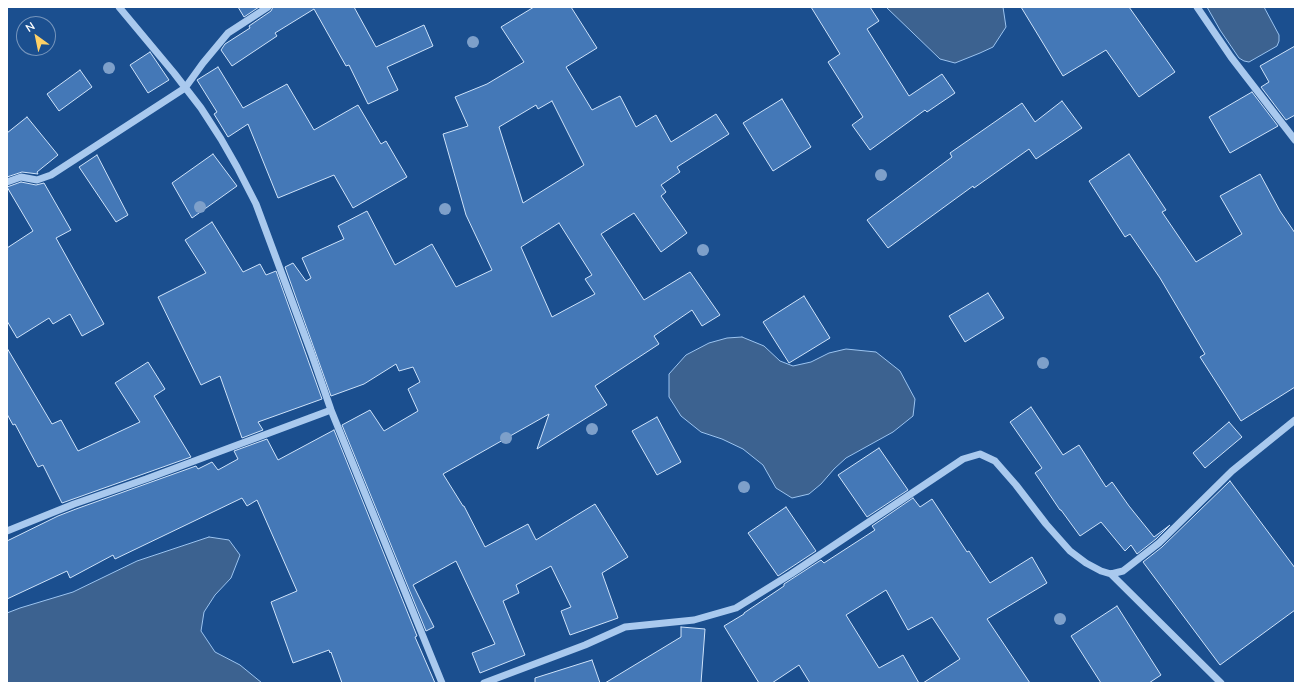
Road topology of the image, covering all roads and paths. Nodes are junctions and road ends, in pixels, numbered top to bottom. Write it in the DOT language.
graph roads {
  1 [pos="119,7"];
  2 [pos="268,7"];
  3 [pos="1197,7"];
  4 [pos="185,88"];
  5 [pos="1295,140"];
  6 [pos="7,182"];
  7 [pos="330,410"];
  8 [pos="1295,420"];
  9 [pos="7,531"];
  10 [pos="1111,574"];
  11 [pos="442,683"];
  12 [pos="484,683"];
  13 [pos="1221,683"];
  1 -- 4 [label="street"];
  2 -- 4 [label="street"];
  3 -- 5 [label="street"];
  4 -- 6 [label="street"];
  4 -- 7 [label="street"];
  7 -- 9 [label="street"];
  7 -- 11 [label="street"];
  8 -- 10 [label="street"];
  10 -- 12 [label="street"];
  10 -- 13 [label="street"];
}
